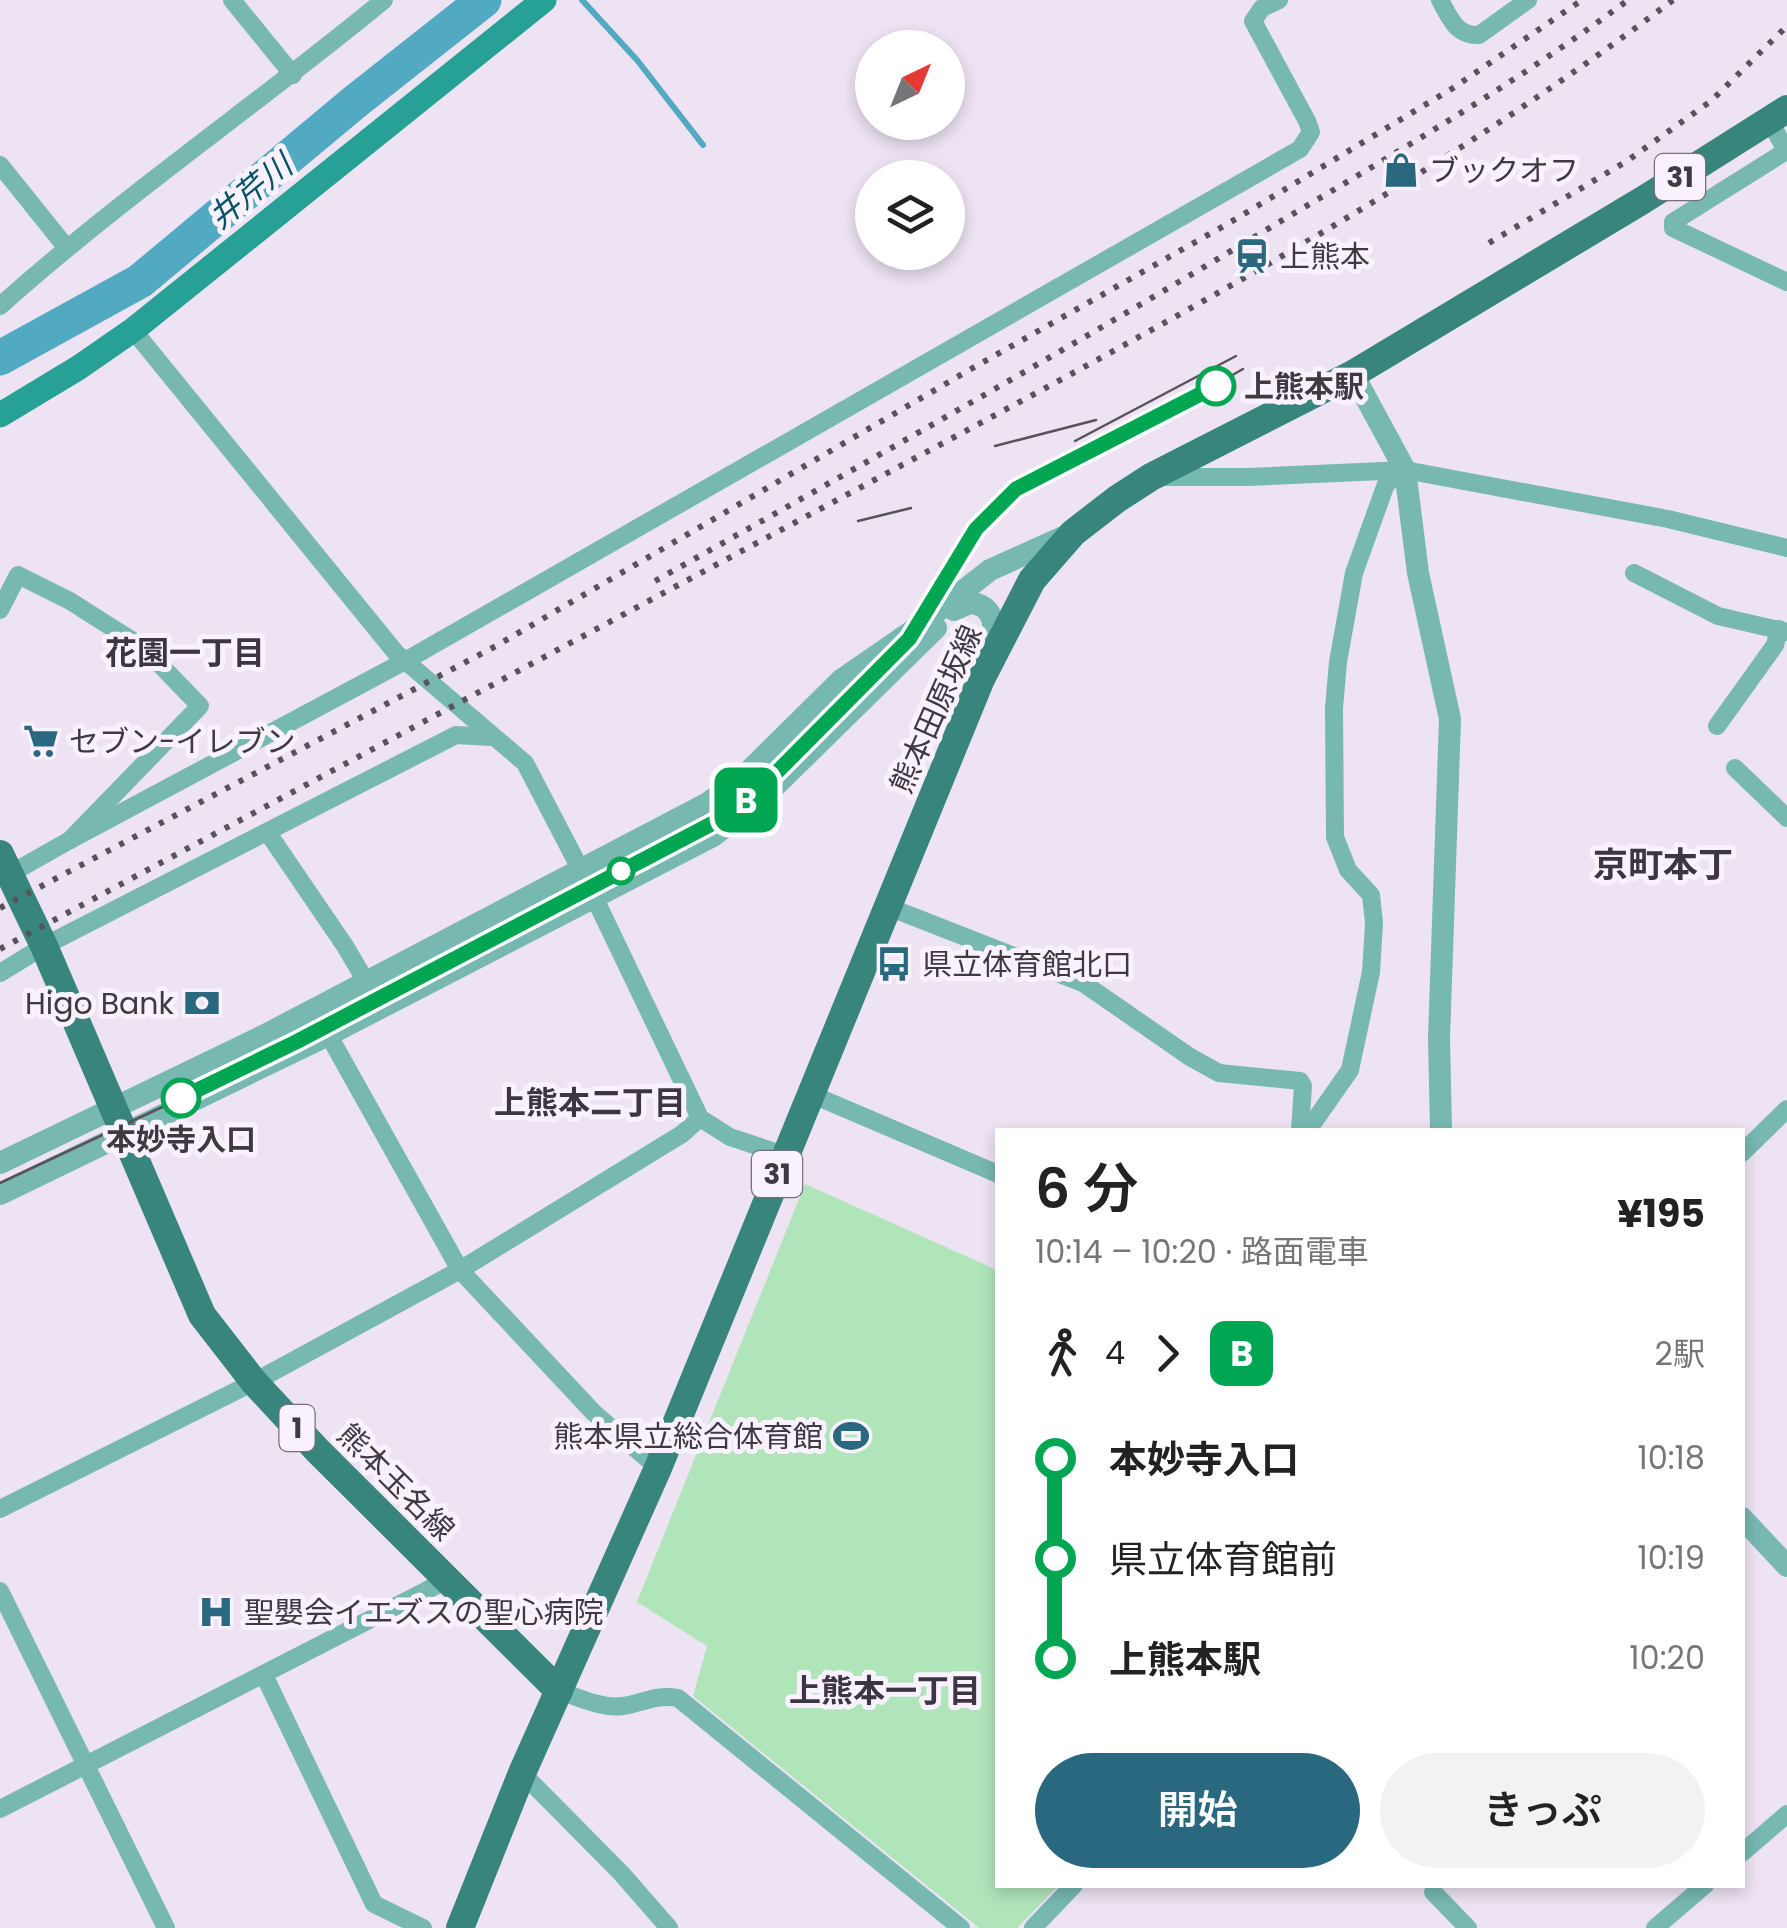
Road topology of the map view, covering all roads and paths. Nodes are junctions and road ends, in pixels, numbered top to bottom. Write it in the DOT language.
graph roads {
  1 [pos="232,0"];
  2 [pos="384,0"];
  3 [pos="544,0"];
  4 [pos="1279,0"];
  5 [pos="1440,0"];
  6 [pos="1528,0"];
  7 [pos="294,75"];
  8 [pos="1778,115"];
  9 [pos="0,165"];
  10 [pos="66,247"];
  11 [pos="1787,282"];
  12 [pos="0,306"];
  13 [pos="133,330"];
  14 [pos="1353,374"];
  15 [pos="0,415"];
  16 [pos="1405,470"];
  17 [pos="1151,477"];
  18 [pos="1073,533"];
  19 [pos="1787,548"];
  20 [pos="990,570"];
  21 [pos="1634,573"];
  22 [pos="0,610"];
  23 [pos="954,610"];
  24 [pos="1783,630"];
  25 [pos="993,656"];
  26 [pos="405,661"];
  27 [pos="1717,726"];
  28 [pos="491,737"];
  29 [pos="1735,768"];
  30 [pos="1787,818"];
  31 [pos="268,833"];
  32 [pos="70,840"];
  33 [pos="5,868"];
  34 [pos="580,870"];
  35 [pos="594,897"];
  36 [pos="886,906"];
  37 [pos="44,946"];
  38 [pos="0,973"];
  39 [pos="367,982"];
  40 [pos="381,1007"];
  41 [pos="314,1010"];
  42 [pos="328,1034"];
  43 [pos="813,1096"];
  44 [pos="1787,1109"];
  45 [pos="700,1118"];
  46 [pos="119,1122"];
  47 [pos="1300,1128"];
  48 [pos="1309,1128"];
  49 [pos="1441,1128"];
  50 [pos="1745,1151"];
  51 [pos="784,1155"];
  52 [pos="0,1163"];
  53 [pos="995,1173"];
  54 [pos="0,1194"];
  55 [pos="460,1270"];
  56 [pos="254,1382"];
  57 [pos="658,1468"];
  58 [pos="0,1510"];
  59 [pos="1745,1521"];
  60 [pos="1787,1566"];
  61 [pos="448,1580"];
  62 [pos="0,1592"];
  63 [pos="264,1675"];
  64 [pos="559,1691"];
  65 [pos="86,1767"];
  66 [pos="522,1773"];
  67 [pos="0,1809"];
  68 [pos="1787,1814"];
  69 [pos="1745,1850"];
  70 [pos="1071,1888"];
  71 [pos="1701,1888"];
  72 [pos="1434,1892"];
  73 [pos="664,1926"];
  74 [pos="166,1928"];
  75 [pos="423,1928"];
  76 [pos="460,1928"];
  77 [pos="961,1928"];
  78 [pos="1032,1928"];
  79 [pos="1468,1928"];
  80 [pos="1655,1928"];
  1 -- 7 [label="street"];
  2 -- 7 [label="street"];
  3 -- 13 [label="main road"];
  4 -- 26 [label="street"];
  5 -- 6 [label="street"];
  7 -- 10 [label="street"];
  8 -- 11 [label="street"];
  8 -- 14 [label="main road, 熊本田原坂線 / 31"];
  9 -- 10 [label="street"];
  10 -- 12 [label="street"];
  13 -- 15 [label="main road"];
  13 -- 26 [label="street"];
  14 -- 16 [label="street"];
  14 -- 17 [label="main road, 熊本田原坂線 / 31"];
  16 -- 17 [label="street"];
  16 -- 19 [label="street"];
  16 -- 48 [label="street"];
  16 -- 49 [label="street"];
  17 -- 18 [label="main road, 熊本田原坂線 / 31"];
  18 -- 20 [label="street"];
  18 -- 25 [label="main road, 熊本田原坂線 / 31"];
  20 -- 23 [label="street"];
  20 -- 34 [label="street"];
  21 -- 24 [label="street"];
  22 -- 32 [label="street"];
  23 -- 25 [label="street"];
  23 -- 35 [label="street"];
  24 -- 27 [label="street"];
  25 -- 36 [label="main road, 熊本田原坂線 / 31"];
  26 -- 28 [label="street"];
  26 -- 32 [label="street"];
  28 -- 31 [label="street"];
  28 -- 34 [label="street"];
  29 -- 30 [label="street"];
  31 -- 37 [label="street"];
  31 -- 39 [label="street"];
  32 -- 33 [label="street"];
  33 -- 37 [label="main road, 熊本玉名線 / 1"];
  34 -- 35 [label="street"];
  34 -- 39 [label="street"];
  35 -- 40 [label="street"];
  35 -- 45 [label="street"];
  36 -- 43 [label="main road, 熊本田原坂線 / 31"];
  36 -- 47 [label="street"];
  37 -- 38 [label="street"];
  37 -- 46 [label="main road, 熊本玉名線 / 1"];
  39 -- 40 [label="street"];
  39 -- 41 [label="street"];
  40 -- 42 [label="street"];
  41 -- 42 [label="street"];
  41 -- 46 [label="street"];
  42 -- 46 [label="street"];
  42 -- 55 [label="street"];
  43 -- 51 [label="main road, 熊本田原坂線 / 31"];
  43 -- 53 [label="street"];
  44 -- 50 [label="street"];
  45 -- 51 [label="street"];
  45 -- 55 [label="street"];
  46 -- 52 [label="street"];
  46 -- 54 [label="street"];
  46 -- 56 [label="main road, 熊本玉名線 / 1"];
  51 -- 57 [label="main road, 熊本田原坂線 / 31"];
  55 -- 56 [label="street"];
  55 -- 57 [label="street"];
  56 -- 58 [label="street"];
  56 -- 61 [label="main road, 熊本玉名線 / 1"];
  57 -- 64 [label="main road, 熊本田原坂線 / 31"];
  59 -- 60 [label="street"];
  61 -- 63 [label="street"];
  61 -- 64 [label="main road, 熊本玉名線 / 1"];
  62 -- 65 [label="street"];
  63 -- 65 [label="street"];
  63 -- 75 [label="street"];
  64 -- 66 [label="main road"];
  64 -- 77 [label="street"];
  65 -- 67 [label="street"];
  65 -- 74 [label="street"];
  66 -- 73 [label="street"];
  66 -- 76 [label="main road"];
  68 -- 69 [label="street"];
  70 -- 78 [label="street"];
  71 -- 80 [label="street"];
  72 -- 79 [label="street"];
}
